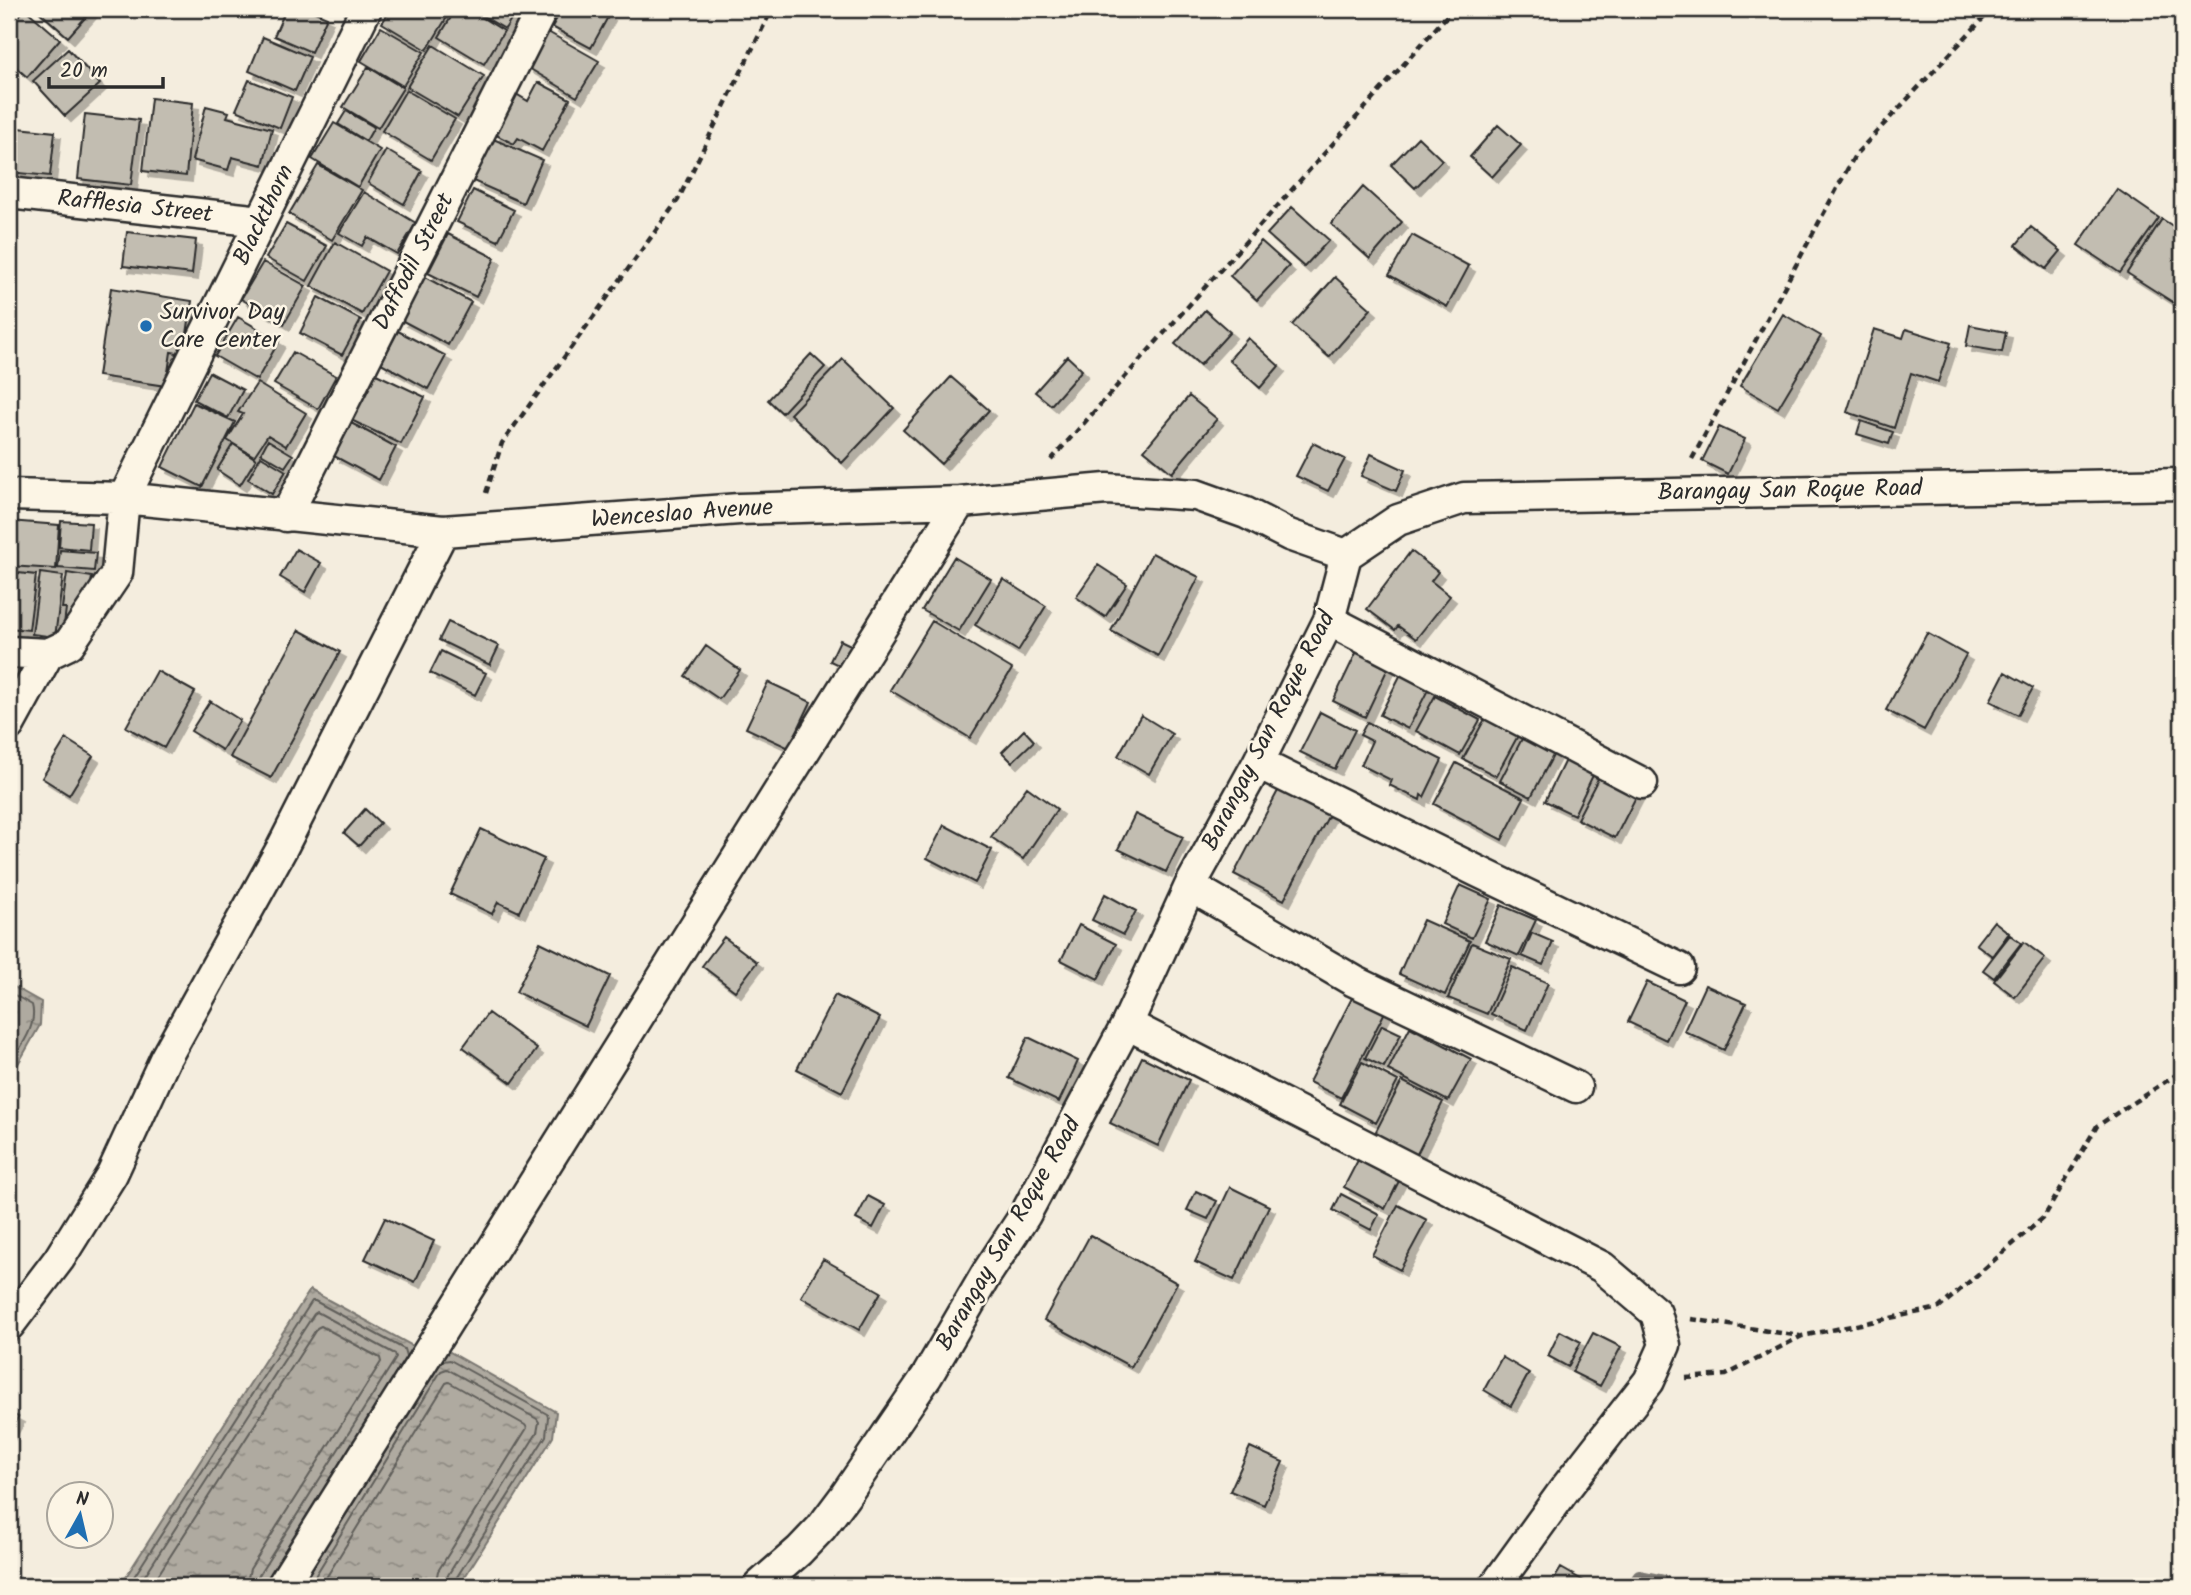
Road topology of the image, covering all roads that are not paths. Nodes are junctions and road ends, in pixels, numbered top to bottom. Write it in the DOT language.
graph roads {
  1 [pos="366,9"];
  2 [pos="542,9"];
  3 [pos="9,194"];
  4 [pos="261,221"];
  5 [pos="2182,484"];
  6 [pos="9,495"];
  7 [pos="124,498"];
  8 [pos="960,502"];
  9 [pos="286,516"];
  10 [pos="443,531"];
  11 [pos="1346,555"];
  12 [pos="1329,620"];
  13 [pos="9,652"];
  14 [pos="48,654"];
  15 [pos="9,725"];
  16 [pos="1258,763"];
  17 [pos="1643,783"];
  18 [pos="1190,886"];
  19 [pos="1679,968"];
  20 [pos="1127,1024"];
  21 [pos="1576,1087"];
  22 [pos="9,1325"];
  23 [pos="282,1586"];
  24 [pos="759,1586"];
  25 [pos="1495,1586"];
  1 -- 4 [label="street, Blackthorn"];
  2 -- 9 [label="street, Daffodil Street"];
  3 -- 4 [label="street, Rafflesia Street"];
  4 -- 7 [label="street, Blackthorn"];
  5 -- 11 [label="street, Barangay San Roque Road"];
  6 -- 7 [label="street, Wenceslao Avenue"];
  7 -- 9 [label="street, Wenceslao Avenue"];
  7 -- 14 [label="street"];
  8 -- 10 [label="street, Wenceslao Avenue"];
  8 -- 11 [label="street, Wenceslao Avenue"];
  8 -- 23 [label="street"];
  9 -- 10 [label="street, Wenceslao Avenue"];
  10 -- 22 [label="street"];
  11 -- 12 [label="street, Barangay San Roque Road"];
  12 -- 16 [label="street, Barangay San Roque Road"];
  12 -- 17 [label="street"];
  13 -- 14 [label="street"];
  14 -- 15 [label="street"];
  16 -- 18 [label="street, Barangay San Roque Road"];
  16 -- 19 [label="street"];
  18 -- 20 [label="street, Barangay San Roque Road"];
  18 -- 21 [label="street"];
  20 -- 24 [label="street, Barangay San Roque Road"];
  20 -- 25 [label="street"];
}
